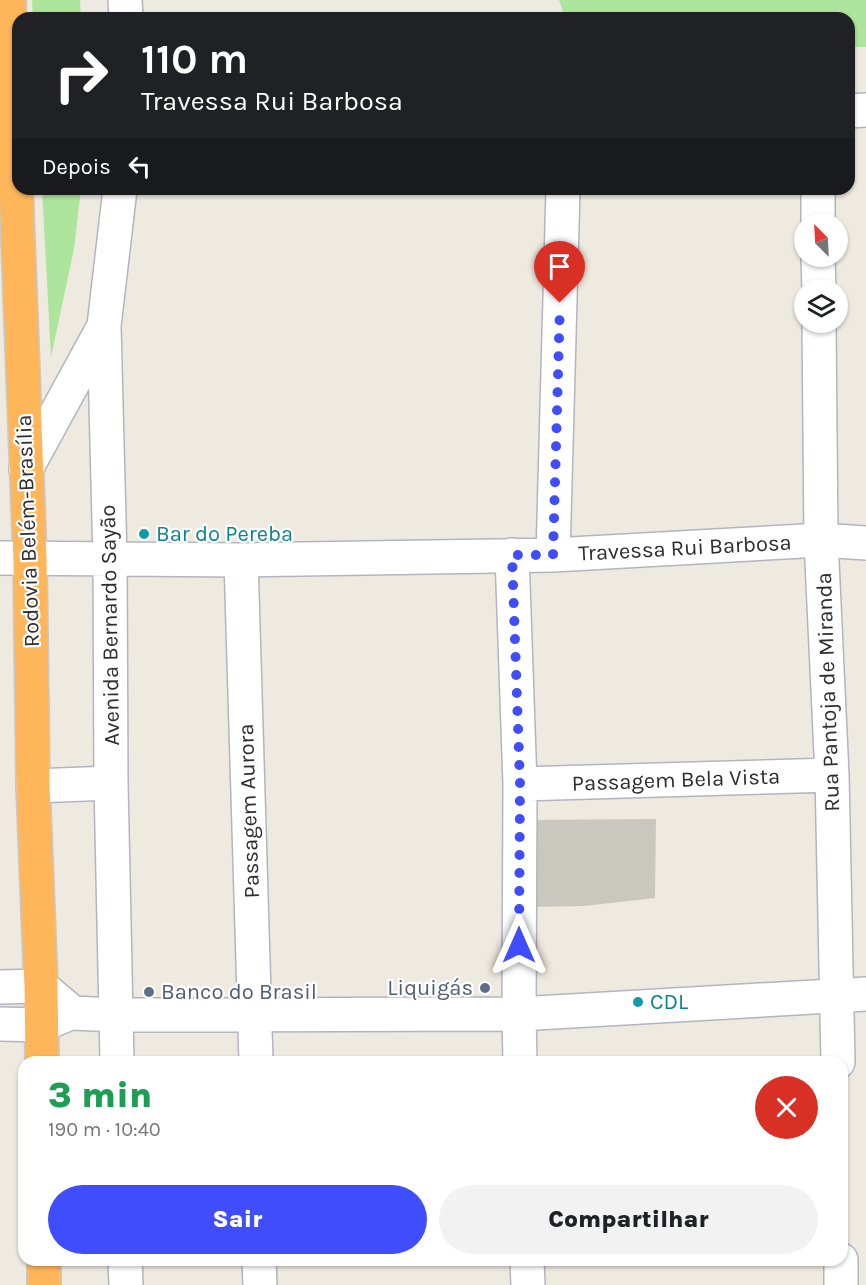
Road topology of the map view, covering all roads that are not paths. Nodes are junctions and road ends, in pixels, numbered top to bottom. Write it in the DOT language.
graph roads {
  1 [pos="9,0"];
  2 [pos="12,83"];
  3 [pos="16,195"];
  4 [pos="119,195"];
  5 [pos="563,195"];
  6 [pos="818,195"];
  7 [pos="818,213"];
  8 [pos="104,326"];
  9 [pos="819,333"];
  10 [pos="26,469"];
  11 [pos="821,540"];
  12 [pos="866,543"];
  13 [pos="512,555"];
  14 [pos="553,555"];
  15 [pos="15,559"];
  16 [pos="110,559"];
  17 [pos="241,560"];
  18 [pos="832,775"];
  19 [pos="111,783"];
  20 [pos="520,784"];
  21 [pos="33,786"];
  22 [pos="0,987"];
  23 [pos="41,987"];
  24 [pos="851,994"];
  25 [pos="74,1012"];
  26 [pos="255,1014"];
  27 [pos="519,1014"];
  28 [pos="115,1015"];
  29 [pos="0,1024"];
  30 [pos="42,1024"];
  31 [pos="42,1056"];
  32 [pos="117,1056"];
  33 [pos="256,1056"];
  34 [pos="520,1056"];
  35 [pos="839,1056"];
  36 [pos="44,1266"];
  37 [pos="125,1266"];
  38 [pos="259,1266"];
  39 [pos="527,1266"];
  40 [pos="840,1266"];
  41 [pos="44,1285"];
  42 [pos="126,1285"];
  43 [pos="260,1285"];
  44 [pos="528,1285"];
  45 [pos="841,1285"];
  1 -- 2 [label="highway, Rodovia Belém-Brasília"];
  3 -- 10 [label="highway, Rodovia Belém-Brasília"];
  4 -- 8 [label="street, Avenida Bernardo Sayão"];
  5 -- 14 [label="street"];
  6 -- 7 [label="street"];
  8 -- 10 [label="street"];
  8 -- 16 [label="street, Avenida Bernardo Sayão"];
  9 -- 11 [label="street, Rua Pantoja de Miranda"];
  10 -- 15 [label="highway, Rodovia Belém-Brasília"];
  11 -- 12 [label="street, Travessa Rui Barbosa"];
  11 -- 14 [label="street, Travessa Rui Barbosa"];
  11 -- 18 [label="street, Rua Pantoja de Miranda"];
  13 -- 14 [label="street, Travessa Rui Barbosa"];
  13 -- 17 [label="street, Travessa Rui Barbosa"];
  13 -- 20 [label="street"];
  15 -- 16 [label="street, Travessa Rui Barbosa"];
  15 -- 21 [label="highway, Rodovia Belém-Brasília"];
  16 -- 17 [label="street, Travessa Rui Barbosa"];
  16 -- 19 [label="street, Avenida Bernardo Sayão"];
  17 -- 26 [label="street, Passagem Aurora"];
  18 -- 20 [label="street, Passagem Bela Vista"];
  18 -- 24 [label="street, Rua Pantoja de Miranda"];
  19 -- 21 [label="street"];
  19 -- 28 [label="street, Avenida Bernardo Sayão"];
  20 -- 27 [label="street"];
  21 -- 23 [label="highway, Rodovia Belém-Brasília"];
  22 -- 23 [label="street"];
  23 -- 25 [label="street"];
  23 -- 30 [label="highway, Rodovia Belém-Brasília"];
  24 -- 27 [label="street"];
  24 -- 35 [label="street, Rua Pantoja de Miranda"];
  25 -- 28 [label="street"];
  25 -- 30 [label="street"];
  26 -- 27 [label="street"];
  26 -- 28 [label="street"];
  26 -- 33 [label="street, Passagem Aurora"];
  27 -- 34 [label="street"];
  28 -- 32 [label="street, Avenida Bernardo Sayão"];
  29 -- 30 [label="street"];
  30 -- 31 [label="highway, Rodovia Belém-Brasília"];
  36 -- 41 [label="highway"];
  37 -- 42 [label="street"];
  38 -- 43 [label="street"];
  39 -- 44 [label="street"];
  40 -- 45 [label="street"];
}
